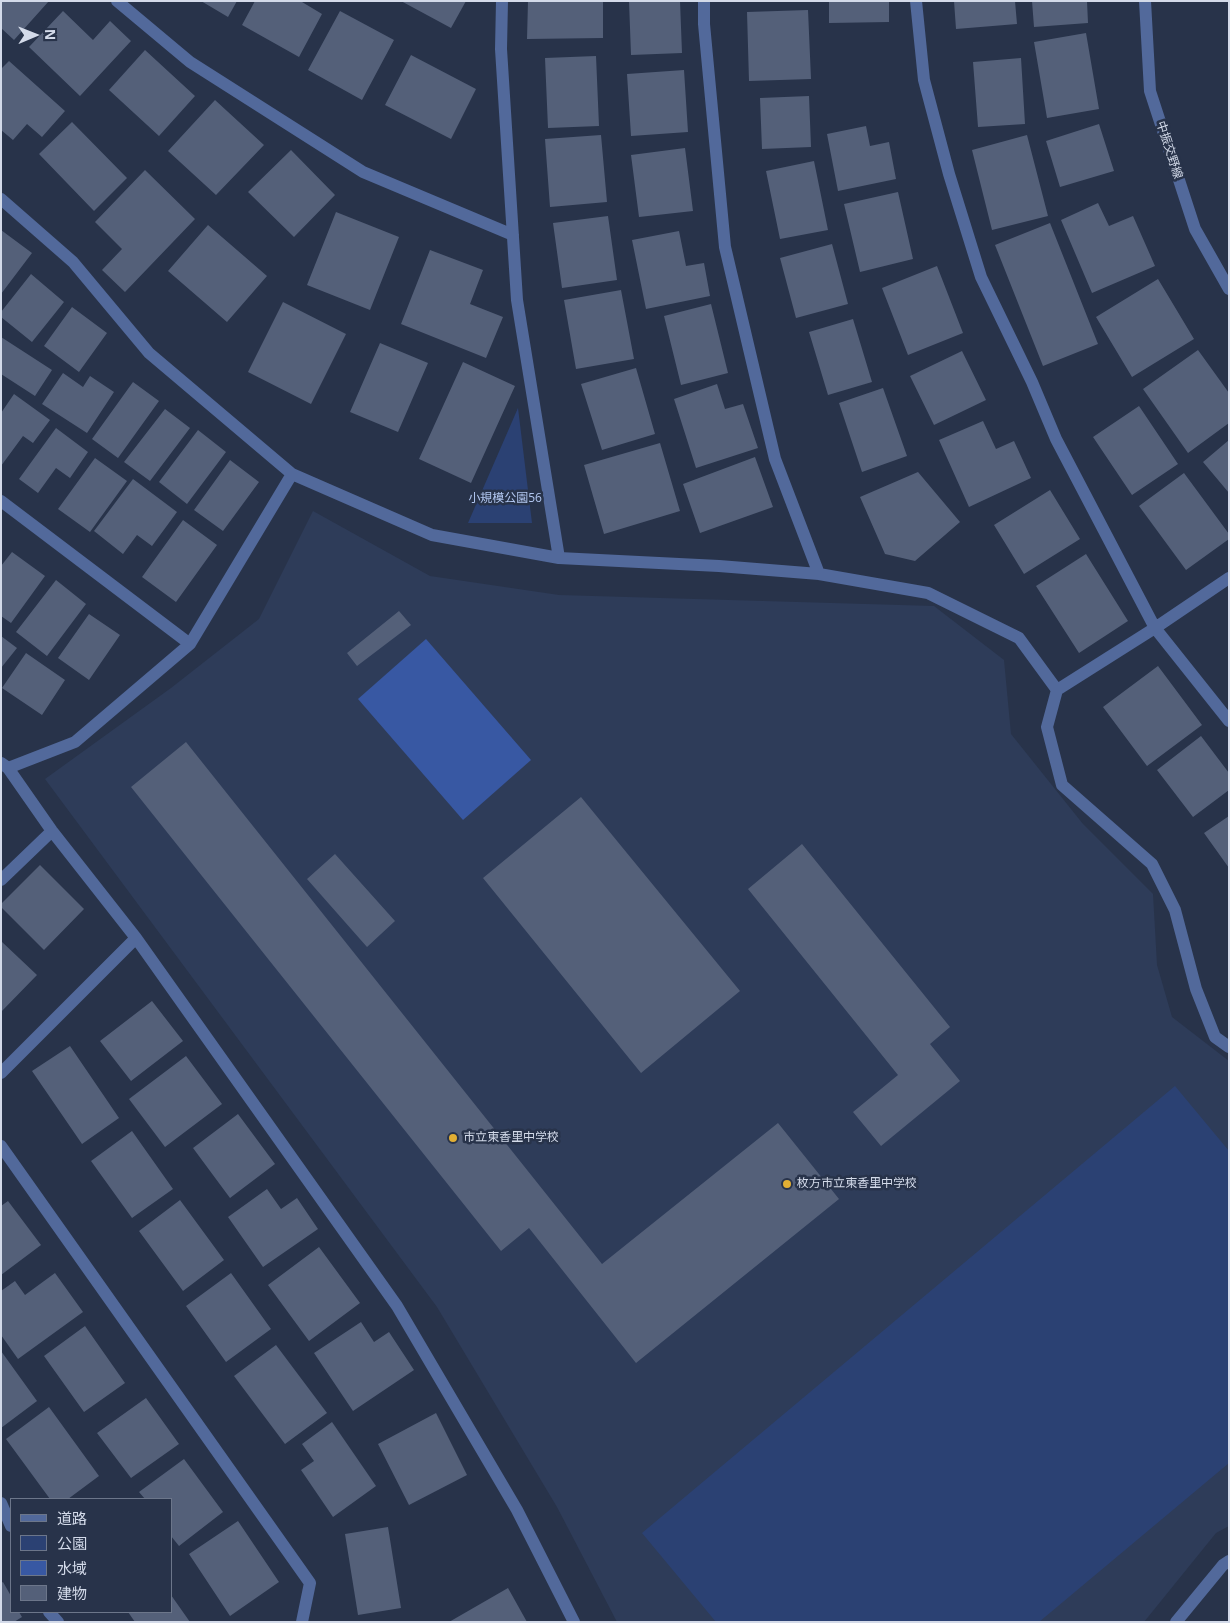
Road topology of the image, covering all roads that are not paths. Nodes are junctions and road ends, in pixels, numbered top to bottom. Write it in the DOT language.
graph roads {
  1 [pos="117,1"];
  2 [pos="502,1"];
  3 [pos="704,1"];
  4 [pos="916,1"];
  5 [pos="1146,1"];
  6 [pos="1,199"];
  7 [pos="513,235"];
  8 [pos="1229,289"];
  9 [pos="292,474"];
  10 [pos="1,501"];
  11 [pos="560,558"];
  12 [pos="819,574"];
  13 [pos="1229,578"];
  14 [pos="1155,628"];
  15 [pos="190,644"];
  16 [pos="1057,690"];
  17 [pos="1229,721"];
  18 [pos="5,766"];
  19 [pos="52,831"];
  20 [pos="1,880"];
  21 [pos="136,938"];
  22 [pos="1229,1047"];
  23 [pos="1,1073"];
  24 [pos="1,1146"];
  25 [pos="1,1504"];
  26 [pos="10,1524"];
  27 [pos="1229,1561"];
  28 [pos="302,1622"];
  29 [pos="574,1622"];
  30 [pos="1176,1622"];
  1 -- 7 [label="street"];
  2 -- 7 [label="street"];
  3 -- 12 [label="street"];
  4 -- 14 [label="street"];
  5 -- 8 [label="street, 中振交野線"];
  6 -- 9 [label="street"];
  7 -- 11 [label="street"];
  9 -- 11 [label="street"];
  9 -- 15 [label="street"];
  10 -- 15 [label="street"];
  11 -- 12 [label="street"];
  12 -- 16 [label="street"];
  13 -- 14 [label="street"];
  14 -- 16 [label="street"];
  14 -- 17 [label="street"];
  15 -- 18 [label="street"];
  16 -- 22 [label="street"];
  18 -- 19 [label="street"];
  19 -- 20 [label="street"];
  19 -- 21 [label="street"];
  21 -- 23 [label="street"];
  21 -- 29 [label="street"];
  24 -- 28 [label="street"];
  25 -- 26 [label="street"];
  27 -- 30 [label="street"];
}
